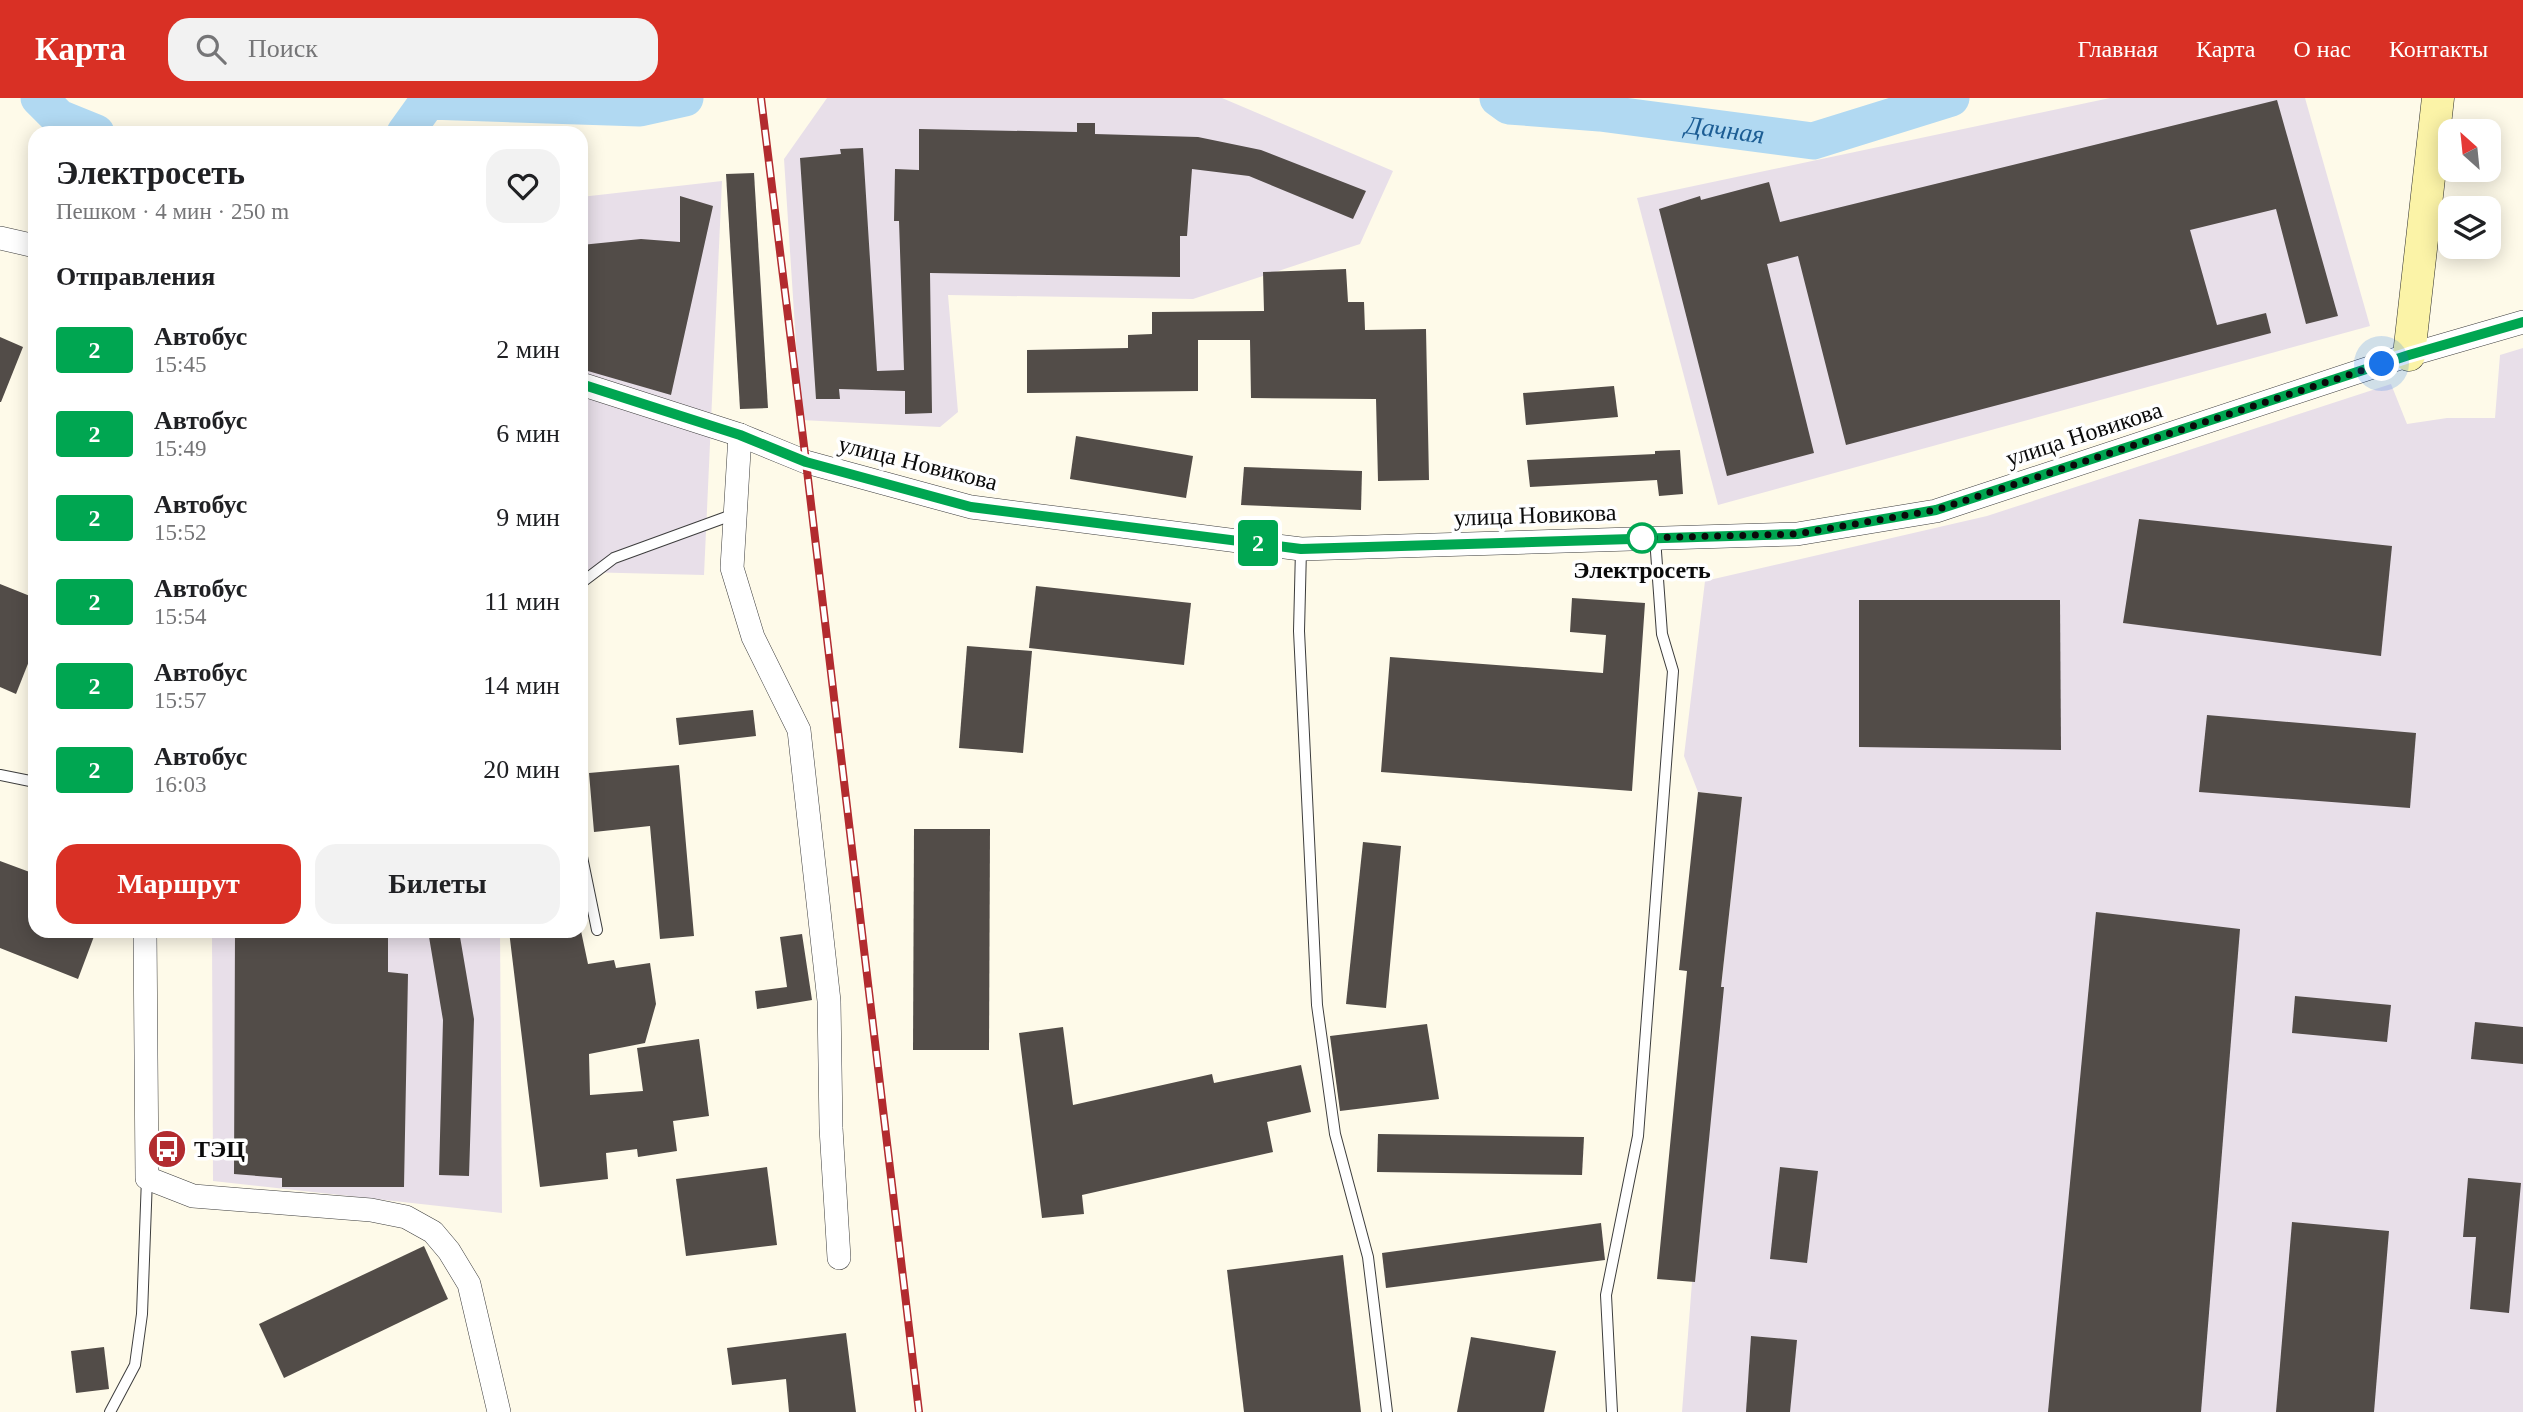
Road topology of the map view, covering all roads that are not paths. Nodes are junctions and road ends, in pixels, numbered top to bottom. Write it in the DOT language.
graph roads {
  1 [pos="2437,108"];
  2 [pos="0,238"];
  3 [pos="28,245"];
  4 [pos="2523,322"];
  5 [pos="2409,355"];
  6 [pos="588,386"];
  7 [pos="740,435"];
  8 [pos="1655,538"];
  9 [pos="1301,549"];
  10 [pos="588,578"];
  11 [pos="0,775"];
  12 [pos="28,781"];
  13 [pos="588,886"];
  14 [pos="597,930"];
  15 [pos="145,938"];
  16 [pos="147,1178"];
  17 [pos="839,1258"];
  18 [pos="110,1412"];
  19 [pos="499,1412"];
  20 [pos="1387,1412"];
  21 [pos="1612,1412"];
  1 -- 5 [label="street"];
  2 -- 3 [label="street"];
  4 -- 5 [label="street, улица Новикова"];
  5 -- 8 [label="street, улица Новикова"];
  6 -- 7 [label="street, улица Новикова"];
  7 -- 9 [label="street, улица Новикова"];
  7 -- 10 [label="lane"];
  7 -- 17 [label="street"];
  8 -- 9 [label="street, улица Новикова"];
  8 -- 21 [label="lane"];
  9 -- 20 [label="lane"];
  11 -- 12 [label="lane"];
  13 -- 14 [label="lane"];
  15 -- 16 [label="street"];
  16 -- 18 [label="lane"];
  16 -- 19 [label="street"];
}
